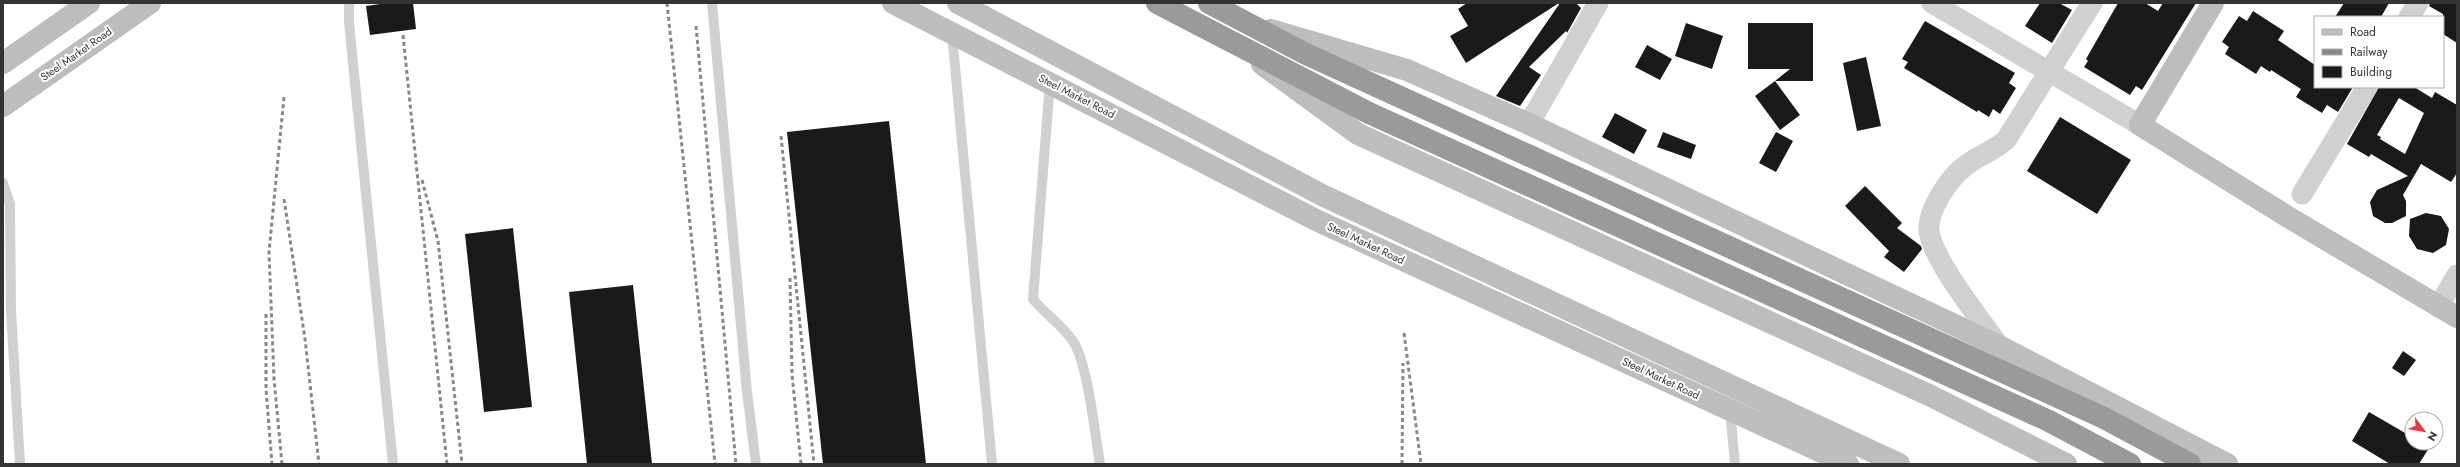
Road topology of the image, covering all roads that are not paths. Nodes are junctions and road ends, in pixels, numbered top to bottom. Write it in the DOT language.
graph roads {
  1 [pos="88,3"];
  2 [pos="150,3"];
  3 [pos="349,3"];
  4 [pos="712,3"];
  5 [pos="894,3"];
  6 [pos="958,3"];
  7 [pos="1157,3"];
  8 [pos="1209,3"];
  9 [pos="1598,3"];
  10 [pos="1932,3"];
  11 [pos="2092,3"];
  12 [pos="2213,3"];
  13 [pos="2418,3"];
  14 [pos="2411,16"];
  15 [pos="1248,24"];
  16 [pos="952,32"];
  17 [pos="1236,44"];
  18 [pos="3,63"];
  19 [pos="2050,72"];
  20 [pos="1050,82"];
  21 [pos="2366,88"];
  22 [pos="3,106"];
  23 [pos="1529,124"];
  24 [pos="2140,125"];
  25 [pos="3,183"];
  26 [pos="2302,194"];
  27 [pos="2457,275"];
  28 [pos="2438,307"];
  29 [pos="2457,317"];
  30 [pos="1999,346"];
  31 [pos="1729,385"];
  32 [pos="1730,409"];
  33 [pos="20,464"];
  34 [pos="393,464"];
  35 [pos="756,464"];
  36 [pos="992,464"];
  37 [pos="1100,464"];
  38 [pos="1735,464"];
  39 [pos="1848,464"];
  40 [pos="1899,464"];
  41 [pos="2066,464"];
  42 [pos="2130,464"];
  43 [pos="2190,464"];
  44 [pos="2227,464"];
  1 -- 18 [label="street"];
  2 -- 22 [label="street, Steel Market Road"];
  3 -- 34 [label="lane"];
  4 -- 35 [label="lane"];
  5 -- 16 [label="street, Steel Market Road"];
  6 -- 31 [label="street, Steel Market Road"];
  7 -- 17 [label="highway"];
  8 -- 15 [label="highway"];
  9 -- 23 [label="street"];
  10 -- 19 [label="street"];
  11 -- 19 [label="street"];
  12 -- 24 [label="street"];
  13 -- 14 [label="street"];
  15 -- 23 [label="street"];
  15 -- 43 [label="highway"];
  16 -- 20 [label="street, Steel Market Road"];
  16 -- 36 [label="lane"];
  17 -- 41 [label="street"];
  17 -- 42 [label="highway"];
  19 -- 24 [label="street"];
  19 -- 30 [label="street"];
  20 -- 32 [label="street, Steel Market Road"];
  20 -- 37 [label="lane"];
  21 -- 26 [label="street"];
  23 -- 30 [label="street"];
  24 -- 28 [label="street"];
  25 -- 33 [label="lane"];
  27 -- 28 [label="street"];
  28 -- 29 [label="street"];
  30 -- 44 [label="street"];
  31 -- 32 [label="lane"];
  31 -- 40 [label="street, Steel Market Road"];
  32 -- 38 [label="lane"];
  32 -- 39 [label="street, Steel Market Road"];
}
